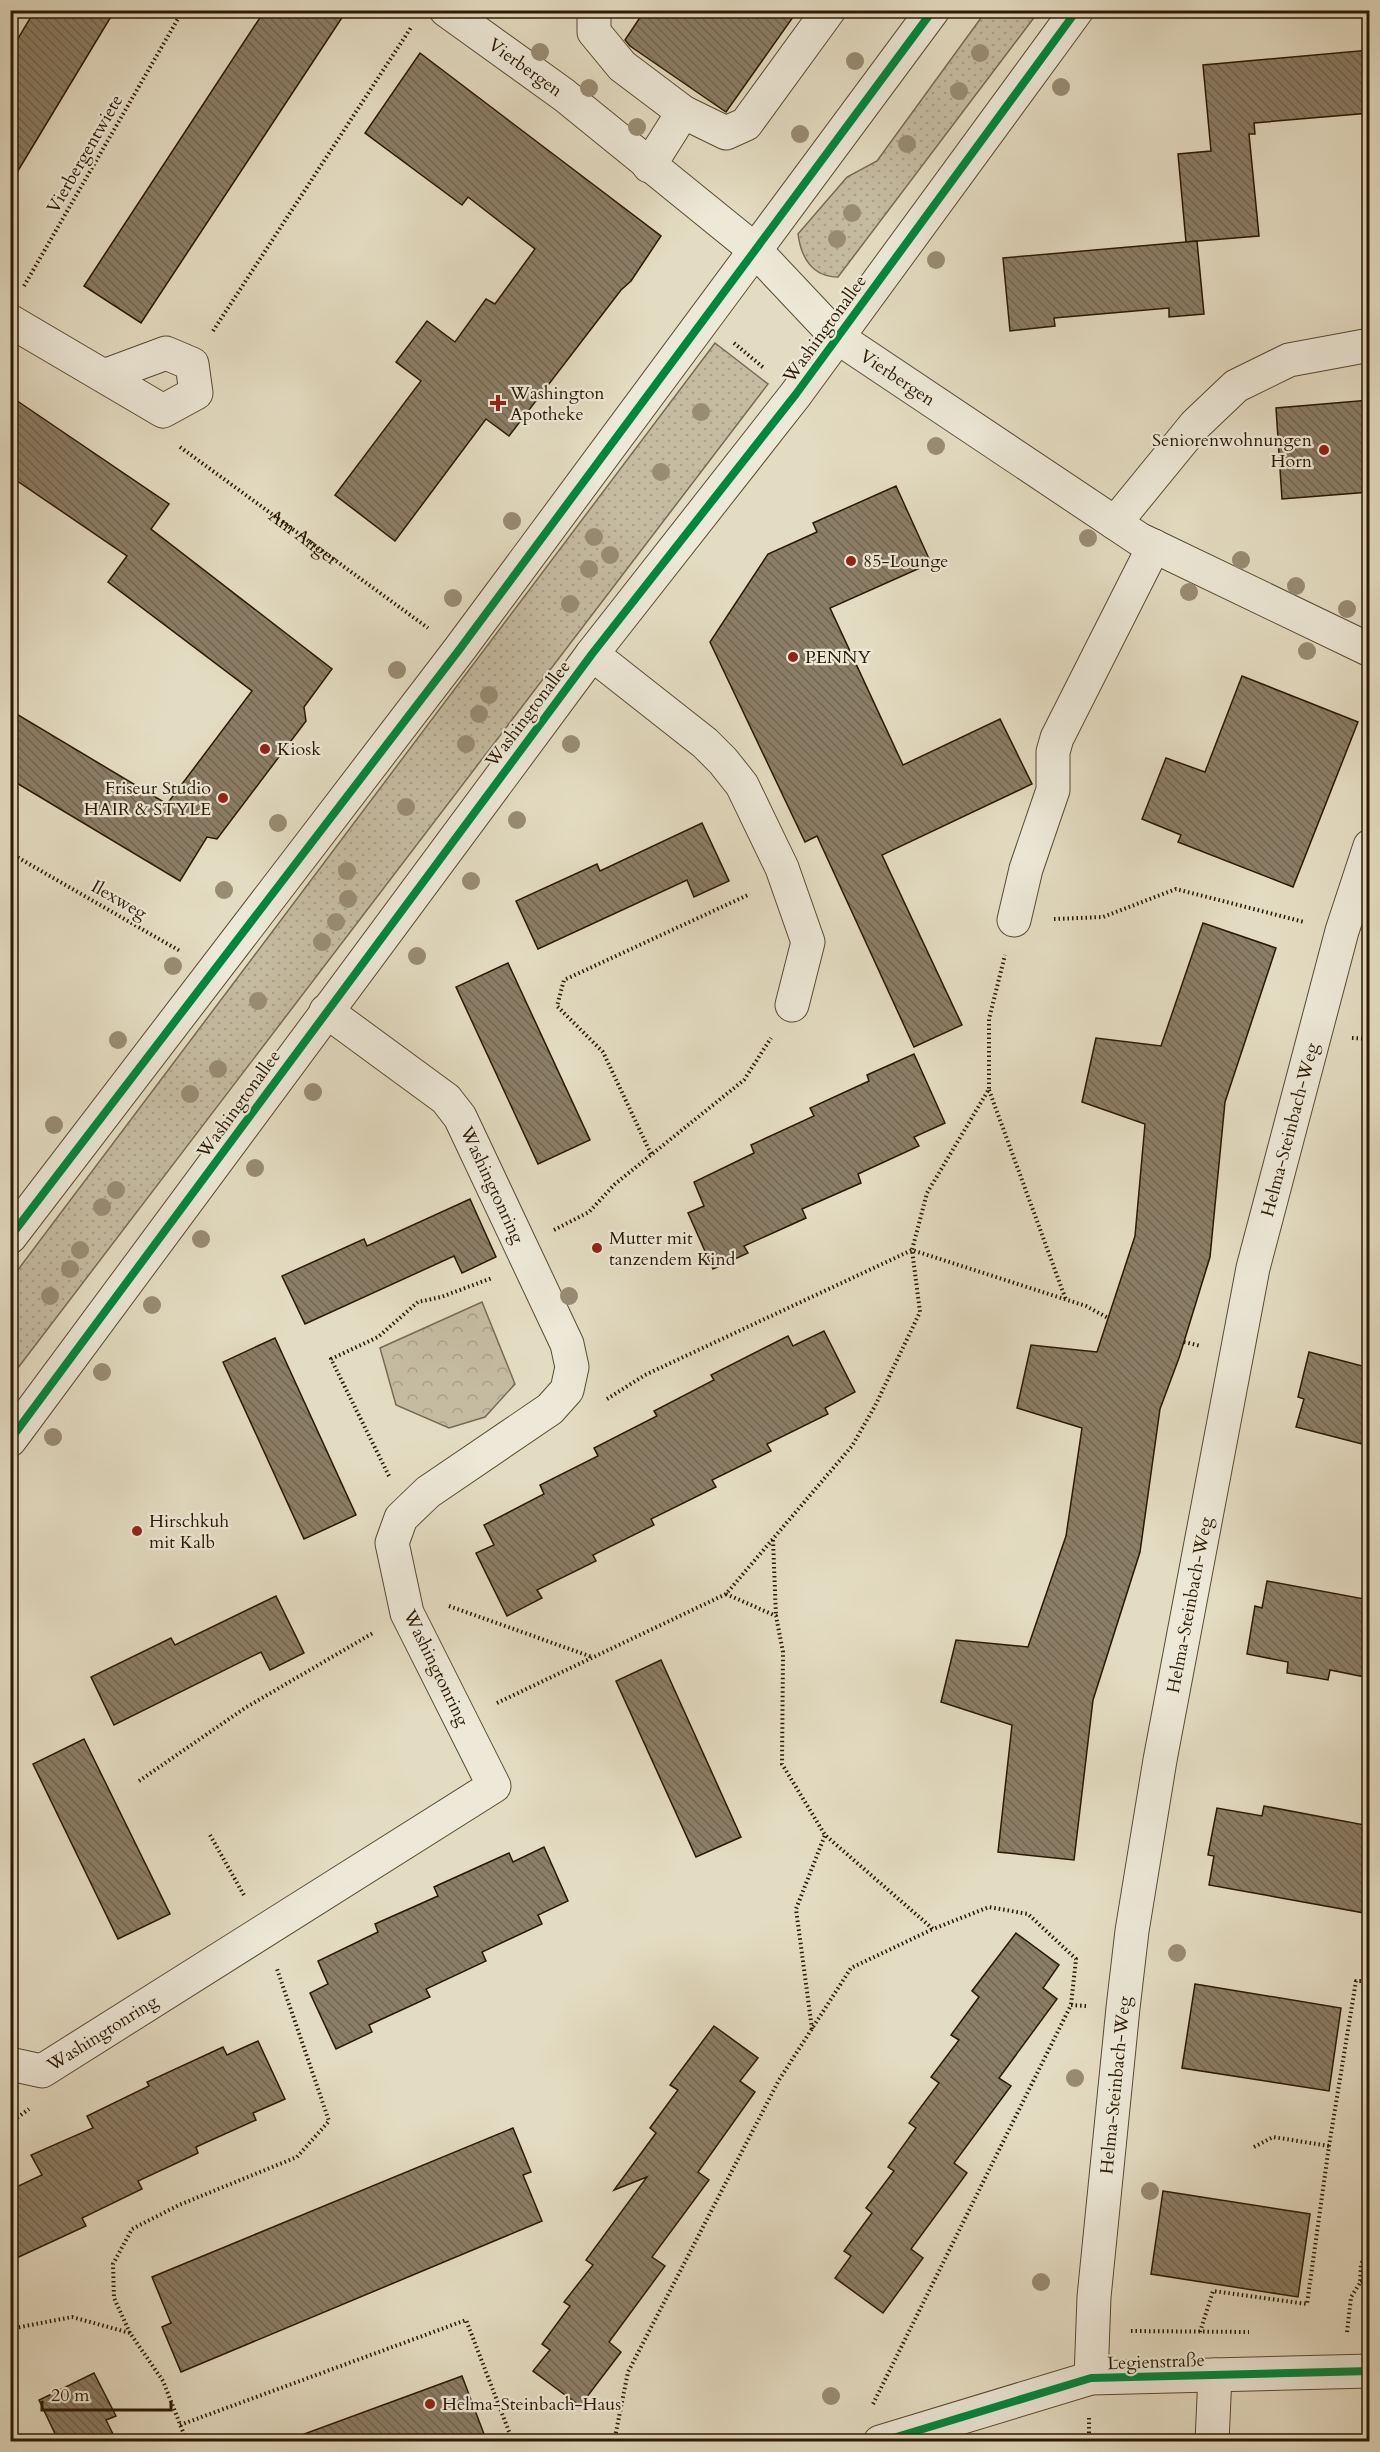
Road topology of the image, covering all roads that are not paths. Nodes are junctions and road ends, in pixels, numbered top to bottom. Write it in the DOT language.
graph roads {
  1 [pos="594,10"];
  2 [pos="829,10"];
  3 [pos="933,10"];
  4 [pos="1077,10"];
  5 [pos="431,15"];
  6 [pos="683,112"];
  7 [pos="649,166"];
  8 [pos="755,250"];
  9 [pos="15,307"];
  10 [pos="837,337"];
  11 [pos="1370,345"];
  12 [pos="104,376"];
  13 [pos="1115,523"];
  14 [pos="1154,546"];
  15 [pos="1370,650"];
  16 [pos="592,654"];
  17 [pos="1370,846"];
  18 [pos="1014,920"];
  19 [pos="792,1005"];
  20 [pos="326,1011"];
  21 [pos="10,1237"];
  22 [pos="10,1440"];
  23 [pos="10,2064"];
  24 [pos="1370,2371"];
  25 [pos="1215,2375"];
  26 [pos="1091,2378"];
  27 [pos="880,2442"];
  28 [pos="1212,2442"];
  1 -- 6 [label="street"];
  2 -- 6 [label="street"];
  3 -- 8 [label="street"];
  4 -- 10 [label="street, Washingtonallee"];
  5 -- 7 [label="street, Vierbergen"];
  6 -- 7 [label="street"];
  7 -- 8 [label="street, Vierbergen"];
  8 -- 10 [label="street, Vierbergen"];
  8 -- 21 [label="street"];
  9 -- 12 [label="street"];
  10 -- 13 [label="street, Vierbergen"];
  10 -- 16 [label="street, Washingtonallee"];
  11 -- 13 [label="street"];
  12 -- 12 [label="street"];
  13 -- 14 [label="street, Vierbergen"];
  14 -- 15 [label="street, Vierbergen"];
  14 -- 18 [label="street"];
  16 -- 19 [label="street, Washingtonallee"];
  16 -- 20 [label="street, Washingtonallee"];
  17 -- 26 [label="street, Helma-Steinbach-Weg"];
  20 -- 22 [label="street, Washingtonallee"];
  20 -- 23 [label="street, Washingtonring"];
  24 -- 25 [label="street, Legienstraße"];
  25 -- 26 [label="street, Legienstraße"];
  25 -- 28 [label="street"];
  26 -- 27 [label="street, Legienstraße"];
}
